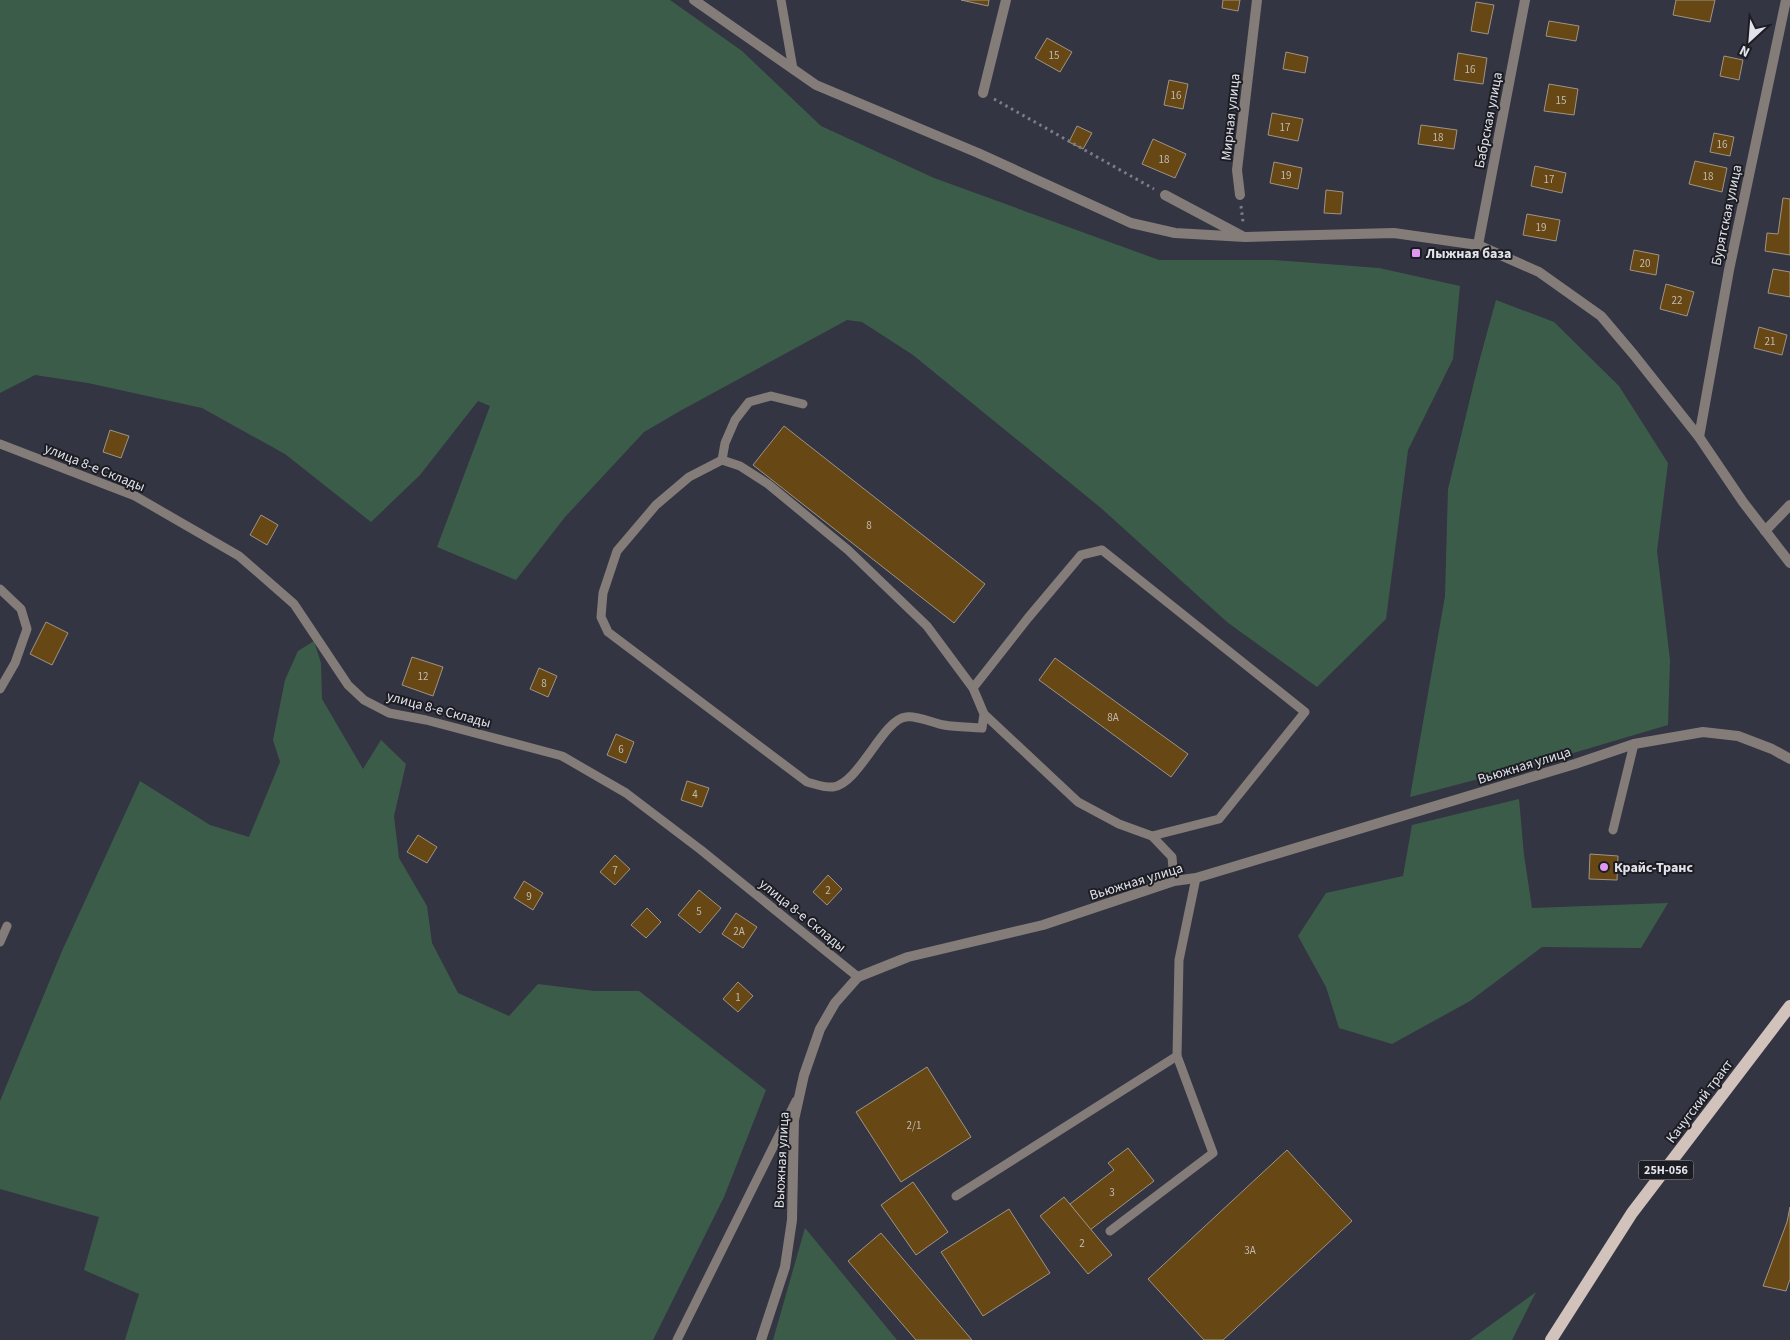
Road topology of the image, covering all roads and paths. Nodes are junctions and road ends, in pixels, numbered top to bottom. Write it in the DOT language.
graph roads {
  1 [pos="694,0"];
  2 [pos="781,0"];
  3 [pos="1006,0"];
  4 [pos="1257,0"];
  5 [pos="1526,0"];
  6 [pos="1786,0"];
  7 [pos="793,69"];
  8 [pos="983,93"];
  9 [pos="1165,195"];
  10 [pos="1240,195"];
  11 [pos="1245,237"];
  12 [pos="1478,244"];
  13 [pos="803,404"];
  14 [pos="1699,436"];
  15 [pos="0,444"];
  16 [pos="722,460"];
  17 [pos="1790,505"];
  18 [pos="1765,531"];
  19 [pos="1790,563"];
  20 [pos="0,589"];
  21 [pos="973,688"];
  22 [pos="0,689"];
  23 [pos="984,714"];
  24 [pos="1634,744"];
  25 [pos="1790,759"];
  26 [pos="1613,830"];
  27 [pos="1152,836"];
  28 [pos="1196,878"];
  29 [pos="1174,882"];
  30 [pos="7,926"];
  31 [pos="0,942"];
  32 [pos="858,977"];
  33 [pos="1790,1006"];
  34 [pos="1177,1056"];
  35 [pos="800,1092"];
  36 [pos="956,1196"];
  37 [pos="1110,1231"];
  38 [pos="677,1340"];
  39 [pos="761,1340"];
  40 [pos="1551,1340"];
  1 -- 7 [label="street"];
  2 -- 7 [label="lane"];
  3 -- 8 [label="street"];
  4 -- 10 [label="street, Мирная улица"];
  5 -- 12 [label="street, Бабрская улица"];
  6 -- 14 [label="street, Бурятская улица"];
  7 -- 11 [label="street"];
  8 -- 9 [label="path"];
  9 -- 11 [label="street"];
  10 -- 11 [label="path"];
  11 -- 12 [label="street"];
  12 -- 14 [label="street"];
  13 -- 16 [label="lane"];
  14 -- 18 [label="street"];
  15 -- 32 [label="lane, улица 8-е Склады"];
  16 -- 21 [label="lane"];
  16 -- 23 [label="lane"];
  17 -- 18 [label="street"];
  18 -- 19 [label="street"];
  20 -- 22 [label="lane"];
  21 -- 23 [label="lane"];
  21 -- 27 [label="lane"];
  23 -- 27 [label="lane"];
  24 -- 25 [label="street, Вьюжная улица"];
  24 -- 26 [label="lane"];
  24 -- 28 [label="street, Вьюжная улица"];
  27 -- 29 [label="lane"];
  28 -- 29 [label="street, Вьюжная улица"];
  28 -- 34 [label="lane"];
  29 -- 32 [label="street, Вьюжная улица"];
  30 -- 31 [label="lane"];
  32 -- 35 [label="street, Вьюжная улица"];
  33 -- 40 [label="main road, Качугский тракт / 25Н-056"];
  34 -- 36 [label="lane"];
  34 -- 37 [label="lane"];
  35 -- 38 [label="lane"];
  35 -- 39 [label="street, Вьюжная улица"];
}
